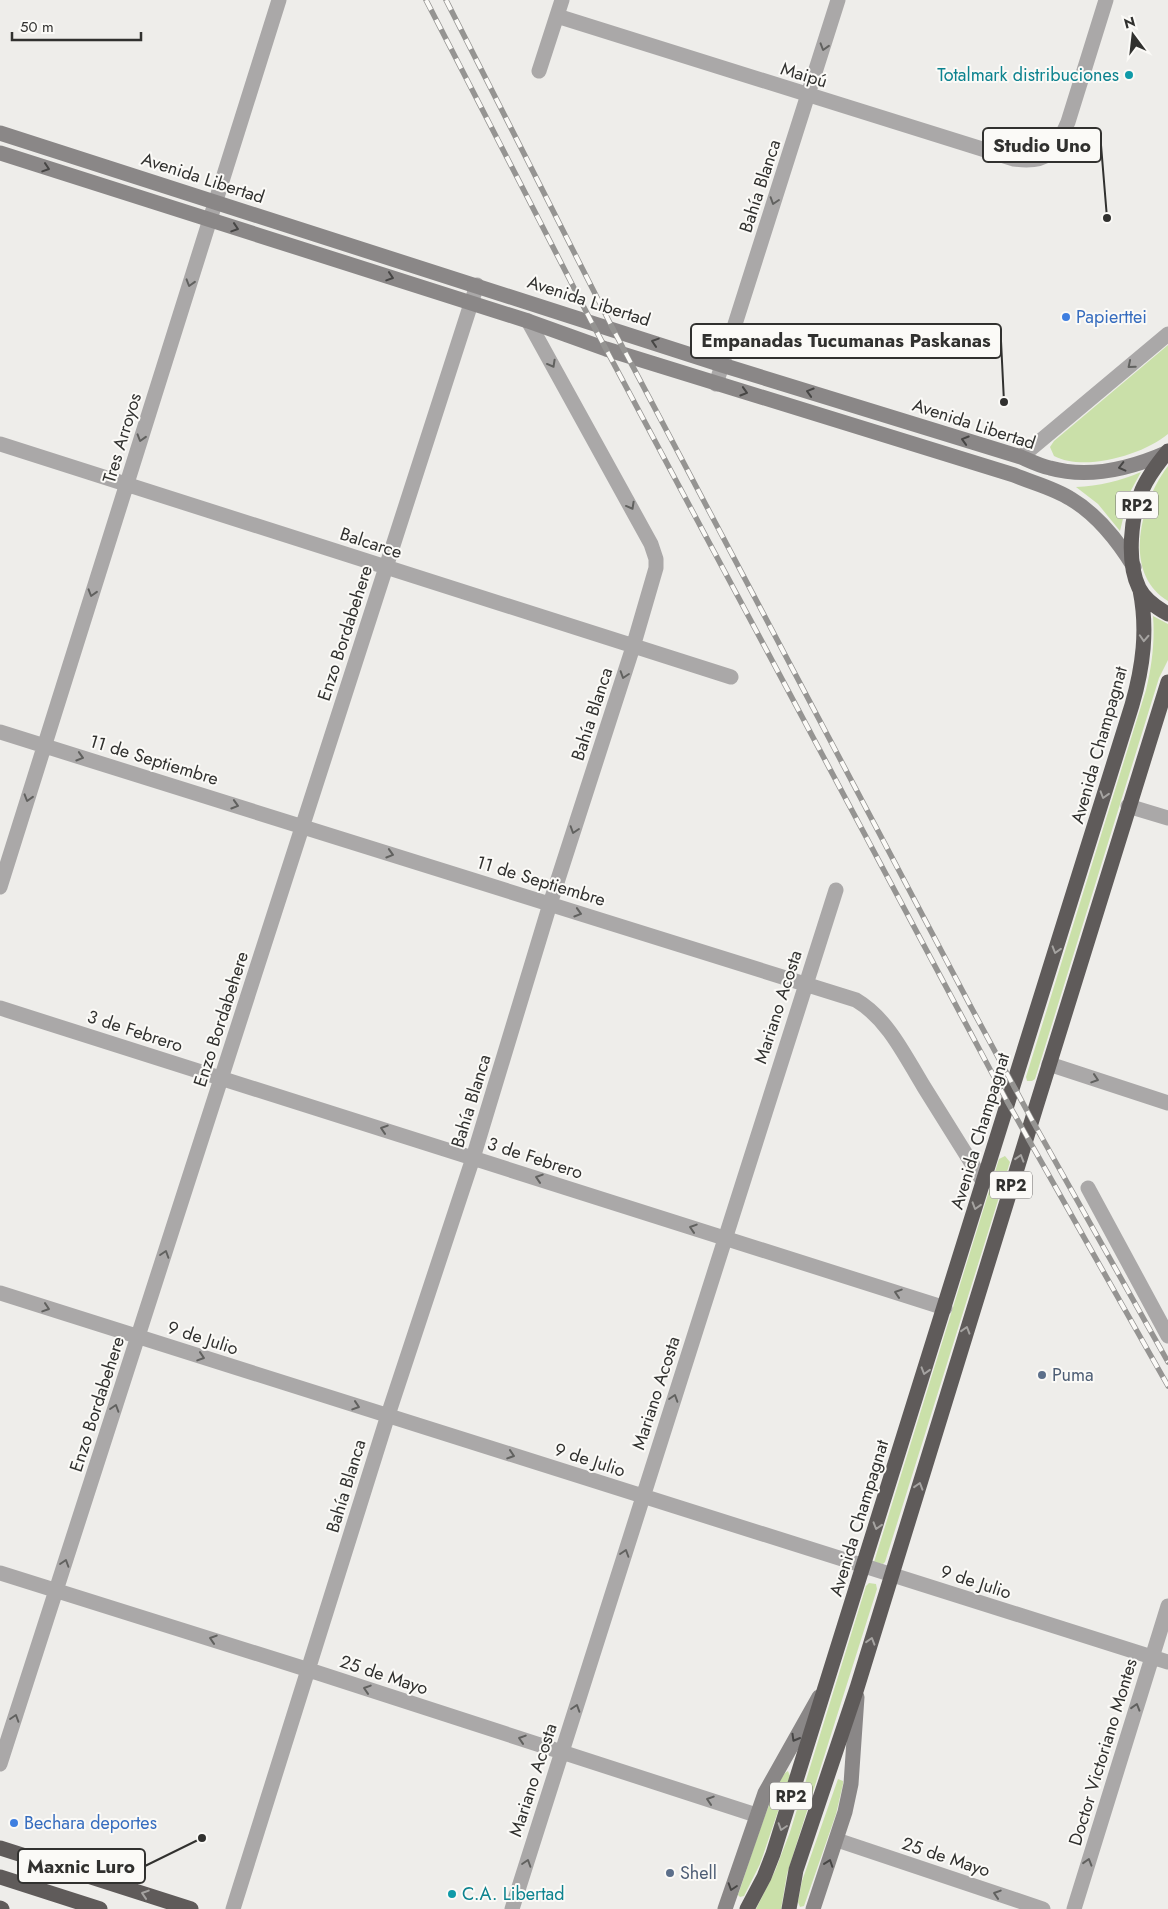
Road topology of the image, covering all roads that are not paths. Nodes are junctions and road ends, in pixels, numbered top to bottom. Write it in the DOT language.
graph roads {
  1 [pos="279,0"];
  2 [pos="562,0"];
  3 [pos="838,0"];
  4 [pos="1106,0"];
  5 [pos="557,16"];
  6 [pos="539,71"];
  7 [pos="808,96"];
  8 [pos="0,133"];
  9 [pos="0,153"];
  10 [pos="215,202"];
  11 [pos="210,220"];
  12 [pos="477,285"];
  13 [pos="471,303"];
  14 [pos="528,321"];
  15 [pos="1168,334"];
  16 [pos="722,365"];
  17 [pos="716,384"];
  18 [pos="0,444"];
  19 [pos="1168,451"];
  20 [pos="1021,458"];
  21 [pos="126,484"];
  22 [pos="386,567"];
  23 [pos="1134,567"];
  24 [pos="1140,590"];
  25 [pos="1168,614"];
  26 [pos="633,647"];
  27 [pos="731,677"];
  28 [pos="1168,682"];
  29 [pos="0,732"];
  30 [pos="44,746"];
  31 [pos="1128,806"];
  32 [pos="1168,818"];
  33 [pos="303,826"];
  34 [pos="0,887"];
  35 [pos="836,890"];
  36 [pos="550,904"];
  37 [pos="805,983"];
  38 [pos="0,1008"];
  39 [pos="1049,1064"];
  40 [pos="222,1078"];
  41 [pos="1168,1103"];
  42 [pos="473,1158"];
  43 [pos="984,1183"];
  44 [pos="1088,1188"];
  45 [pos="725,1238"];
  46 [pos="0,1293"];
  47 [pos="945,1308"];
  48 [pos="1168,1336"];
  49 [pos="138,1337"];
  50 [pos="388,1415"];
  51 [pos="643,1496"];
  52 [pos="864,1566"];
  53 [pos="0,1573"];
  54 [pos="891,1575"];
  55 [pos="56,1590"];
  56 [pos="1168,1606"];
  57 [pos="1152,1657"];
  58 [pos="1168,1662"];
  59 [pos="308,1670"];
  60 [pos="828,1680"];
  61 [pos="858,1688"];
  62 [pos="562,1752"];
  63 [pos="0,1764"];
  64 [pos="756,1815"];
  65 [pos="837,1840"];
  66 [pos="0,1848"];
  67 [pos="0,1877"];
  68 [pos="746,1906"];
  69 [pos="100,1909"];
  70 [pos="191,1909"];
  71 [pos="233,1909"];
  72 [pos="512,1909"];
  73 [pos="725,1909"];
  74 [pos="789,1909"];
  75 [pos="813,1909"];
  76 [pos="1043,1909"];
  77 [pos="1074,1909"];
  1 -- 10 [label="street, Tres Arroyos"];
  2 -- 5 [label="street"];
  3 -- 7 [label="street, Bahía Blanca, one-way"];
  4 -- 7 [label="street, Maipú"];
  5 -- 6 [label="street"];
  5 -- 7 [label="street, Maipú"];
  7 -- 16 [label="street, Bahía Blanca, one-way"];
  8 -- 10 [label="main road, Avenida Libertad"];
  9 -- 11 [label="main road, Avenida Libertad, one-way"];
  10 -- 11 [label="street, Tres Arroyos"];
  10 -- 12 [label="main road, Avenida Libertad"];
  11 -- 13 [label="main road, Avenida Libertad, one-way"];
  11 -- 21 [label="street, Tres Arroyos, one-way"];
  12 -- 13 [label="street, Enzo Bordabehere"];
  16 -- 12 [label="main road, Avenida Libertad, one-way"];
  13 -- 14 [label="main road, Avenida Libertad"];
  13 -- 22 [label="street, Enzo Bordabehere"];
  14 -- 17 [label="main road, Avenida Libertad"];
  14 -- 26 [label="street, Bahía Blanca, one-way"];
  15 -- 20 [label="street, one-way"];
  16 -- 17 [label="street, Bahía Blanca"];
  20 -- 16 [label="main road, Avenida Libertad, one-way"];
  17 -- 23 [label="main road, Avenida Libertad, one-way"];
  18 -- 21 [label="street, Balcarce"];
  19 -- 20 [label="main road, Avenida Libertad, one-way"];
  19 -- 23 [label="highway, RP2"];
  21 -- 22 [label="street, Balcarce"];
  21 -- 30 [label="street, Tres Arroyos, one-way"];
  22 -- 26 [label="street, Balcarce"];
  22 -- 33 [label="street, Enzo Bordabehere"];
  23 -- 24 [label="highway, RP2"];
  24 -- 25 [label="highway"];
  24 -- 43 [label="highway, Avenida Champagnat / RP2, one-way"];
  26 -- 27 [label="street, Balcarce"];
  26 -- 36 [label="street, Bahía Blanca, one-way"];
  28 -- 31 [label="highway, RP2"];
  29 -- 30 [label="street, 11 de Septiembre"];
  30 -- 33 [label="street, 11 de Septiembre, one-way"];
  30 -- 34 [label="street, Tres Arroyos, one-way"];
  31 -- 32 [label="street"];
  31 -- 39 [label="highway, RP2"];
  33 -- 36 [label="street, 11 de Septiembre, one-way"];
  33 -- 40 [label="street, Enzo Bordabehere"];
  35 -- 37 [label="street, Mariano Acosta"];
  36 -- 37 [label="street, 11 de Septiembre, one-way"];
  36 -- 42 [label="street, Bahía Blanca"];
  37 -- 43 [label="street, 11 de Septiembre"];
  37 -- 45 [label="street, Mariano Acosta"];
  38 -- 40 [label="street, 3 de Febrero"];
  39 -- 41 [label="street, one-way"];
  54 -- 39 [label="highway, RP2, one-way"];
  42 -- 40 [label="street, 3 de Febrero, one-way"];
  49 -- 40 [label="street, Enzo Bordabehere, one-way"];
  45 -- 42 [label="street, 3 de Febrero, one-way"];
  42 -- 50 [label="street, Bahía Blanca"];
  43 -- 47 [label="highway, Avenida Champagnat / RP2, one-way"];
  44 -- 48 [label="street"];
  47 -- 45 [label="street, 3 de Febrero, one-way"];
  51 -- 45 [label="street, Mariano Acosta, one-way"];
  46 -- 49 [label="street, 9 de Julio, one-way"];
  47 -- 52 [label="highway, Avenida Champagnat / RP2, one-way"];
  49 -- 50 [label="street, 9 de Julio, one-way"];
  55 -- 49 [label="street, Enzo Bordabehere, one-way"];
  50 -- 51 [label="street, 9 de Julio, one-way"];
  50 -- 59 [label="street, Bahía Blanca"];
  51 -- 52 [label="street, 9 de Julio"];
  62 -- 51 [label="street, Mariano Acosta, one-way"];
  52 -- 54 [label="street, 9 de Julio"];
  52 -- 60 [label="highway, Avenida Champagnat / RP2"];
  53 -- 55 [label="street, 25 de Mayo"];
  54 -- 57 [label="street, 9 de Julio"];
  61 -- 54 [label="highway, RP2, one-way"];
  59 -- 55 [label="street, 25 de Mayo, one-way"];
  63 -- 55 [label="street, Enzo Bordabehere, one-way"];
  56 -- 57 [label="street, Doctor Victoriano Montes"];
  57 -- 58 [label="street, 9 de Julio"];
  77 -- 57 [label="street, Doctor Victoriano Montes, one-way"];
  62 -- 59 [label="street, 25 de Mayo, one-way"];
  59 -- 71 [label="street, Bahía Blanca"];
  60 -- 64 [label="main road, Avenida Champagnat, one-way"];
  60 -- 68 [label="highway, Avenida Champagnat / RP2, one-way"];
  61 -- 65 [label="main road"];
  61 -- 74 [label="highway, RP2"];
  64 -- 62 [label="street, 25 de Mayo, one-way"];
  72 -- 62 [label="street, Mariano Acosta, one-way"];
  64 -- 73 [label="main road, Avenida Champagnat, one-way"];
  75 -- 65 [label="main road, one-way"];
  76 -- 65 [label="street, 25 de Mayo, one-way"];
  70 -- 66 [label="highway, one-way"];
  67 -- 69 [label="highway"];
}
